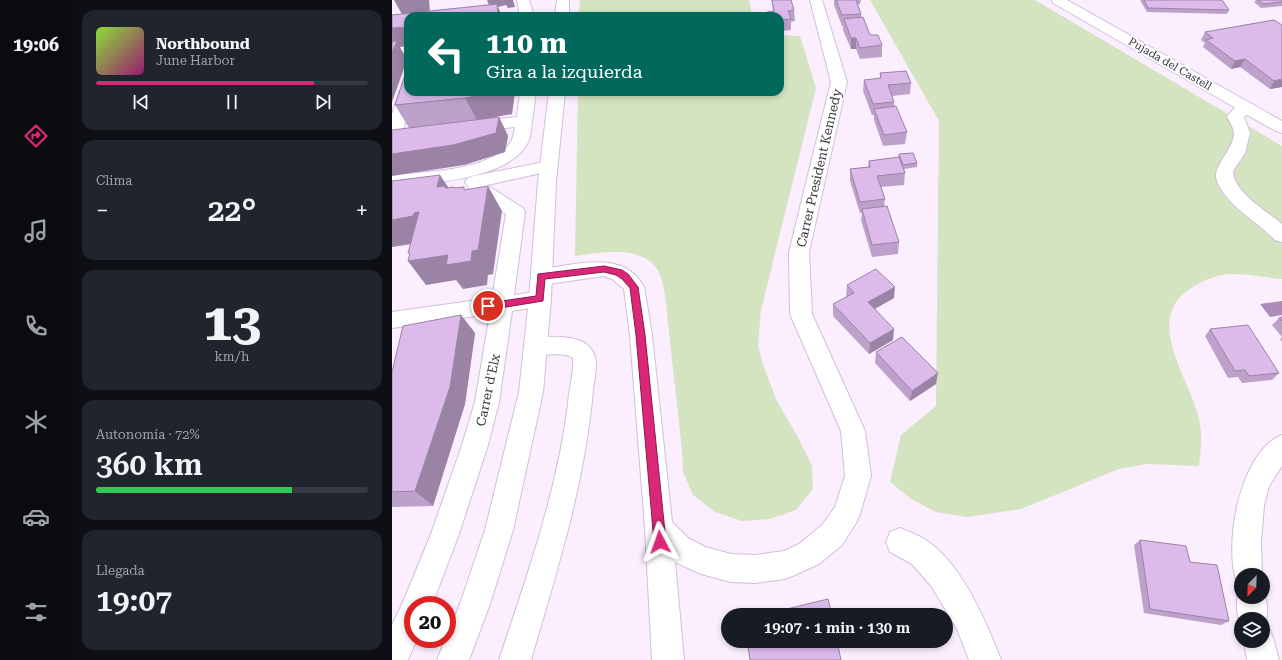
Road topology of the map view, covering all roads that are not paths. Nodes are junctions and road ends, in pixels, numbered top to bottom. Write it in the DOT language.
graph roads {
  1 [pos="523,0"];
  2 [pos="563,0"];
  3 [pos="816,0"];
  4 [pos="1058,0"];
  5 [pos="526,12"];
  6 [pos="562,12"];
  7 [pos="404,50"];
  8 [pos="392,51"];
  9 [pos="407,96"];
  10 [pos="527,96"];
  11 [pos="557,96"];
  12 [pos="1239,103"];
  13 [pos="523,121"];
  14 [pos="1282,128"];
  15 [pos="454,129"];
  16 [pos="398,136"];
  17 [pos="548,174"];
  18 [pos="392,181"];
  19 [pos="469,187"];
  20 [pos="392,196"];
  21 [pos="1282,235"];
  22 [pos="541,277"];
  23 [pos="540,299"];
  24 [pos="504,304"];
  25 [pos="393,325"];
  26 [pos="535,347"];
  27 [pos="1282,446"];
  28 [pos="659,528"];
  29 [pos="900,542"];
  30 [pos="1248,568"];
  31 [pos="421,596"];
  32 [pos="404,633"];
  33 [pos="1260,648"];
  34 [pos="392,660"];
  35 [pos="454,660"];
  36 [pos="515,660"];
  37 [pos="668,660"];
  38 [pos="985,660"];
  39 [pos="1263,660"];
  1 -- 5 [label="street"];
  2 -- 6 [label="street"];
  3 -- 28 [label="street, Carrer President Kennedy"];
  4 -- 12 [label="street, Pujada del Castell"];
  7 -- 8 [label="street"];
  9 -- 16 [label="street"];
  10 -- 13 [label="street"];
  11 -- 17 [label="street"];
  12 -- 14 [label="street, Pujada del Castell"];
  12 -- 21 [label="street"];
  13 -- 15 [label="street"];
  13 -- 18 [label="street"];
  17 -- 19 [label="street"];
  17 -- 22 [label="street"];
  19 -- 20 [label="street"];
  19 -- 24 [label="street, Carrer d'Elx"];
  22 -- 23 [label="street"];
  22 -- 28 [label="street"];
  23 -- 24 [label="street"];
  23 -- 26 [label="street"];
  24 -- 25 [label="street"];
  24 -- 31 [label="street, Carrer d'Elx"];
  26 -- 35 [label="street"];
  26 -- 36 [label="street"];
  27 -- 30 [label="street"];
  28 -- 37 [label="street"];
  29 -- 38 [label="street"];
  32 -- 34 [label="street"];
  33 -- 39 [label="street"];
}
